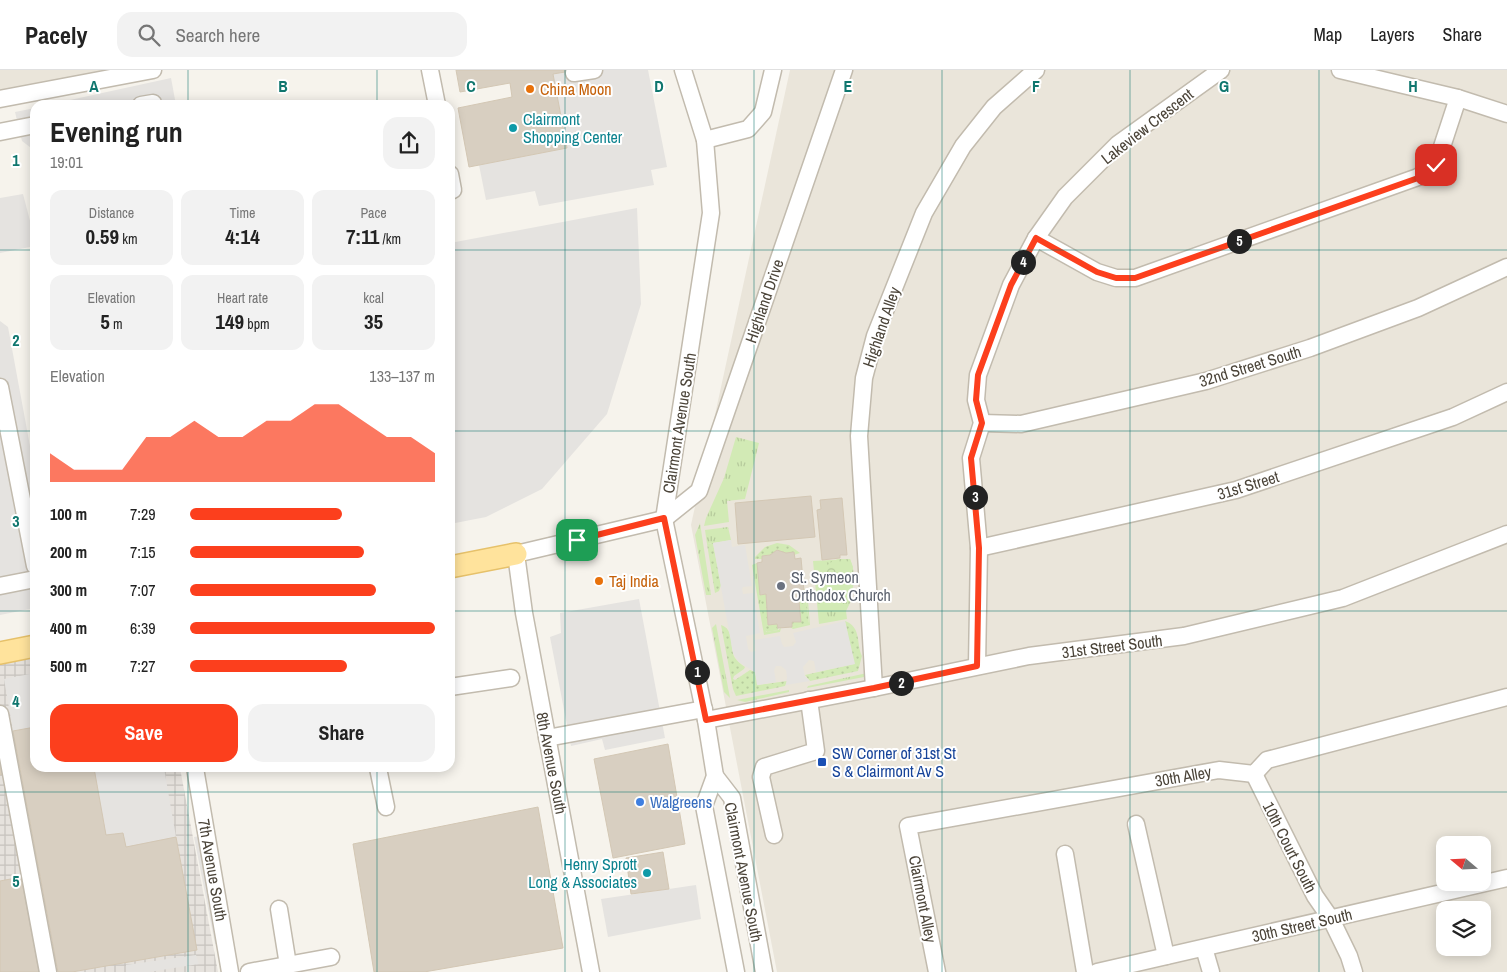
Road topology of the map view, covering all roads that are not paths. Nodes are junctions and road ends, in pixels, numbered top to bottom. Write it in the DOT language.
graph roads {
  1 [pos="153,70"];
  2 [pos="430,70"];
  3 [pos="594,70"];
  4 [pos="683,70"];
  5 [pos="773,70"];
  6 [pos="844,70"];
  7 [pos="1036,70"];
  8 [pos="1221,70"];
  9 [pos="1340,70"];
  10 [pos="574,73"];
  11 [pos="1458,98"];
  12 [pos="0,99"];
  13 [pos="436,100"];
  14 [pos="1507,114"];
  15 [pos="30,127"];
  16 [pos="0,132"];
  17 [pos="705,140"];
  18 [pos="1036,238"];
  19 [pos="1507,267"];
  20 [pos="0,387"];
  21 [pos="1507,392"];
  22 [pos="982,423"];
  23 [pos="664,518"];
  24 [pos="1507,534"];
  25 [pos="30,540"];
  26 [pos="979,548"];
  27 [pos="516,554"];
  28 [pos="455,566"];
  29 [pos="30,581"];
  30 [pos="0,586"];
  31 [pos="30,647"];
  32 [pos="0,653"];
  33 [pos="977,666"];
  34 [pos="511,678"];
  35 [pos="455,686"];
  36 [pos="874,688"];
  37 [pos="1507,697"];
  38 [pos="809,700"];
  39 [pos="0,714"];
  40 [pos="705,715"];
  41 [pos="548,738"];
  42 [pos="196,772"];
  43 [pos="379,772"];
  44 [pos="1254,774"];
  45 [pos="715,776"];
  46 [pos="386,807"];
  47 [pos="1136,824"];
  48 [pos="908,826"];
  49 [pos="774,835"];
  50 [pos="1065,854"];
  51 [pos="1507,878"];
  52 [pos="279,909"];
  53 [pos="1331,918"];
  54 [pos="1204,948"];
  55 [pos="331,956"];
  56 [pos="1166,956"];
  57 [pos="288,965"];
  58 [pos="48,972"];
  59 [pos="230,972"];
  60 [pos="249,972"];
  61 [pos="591,972"];
  62 [pos="736,972"];
  63 [pos="764,972"];
  64 [pos="937,972"];
  65 [pos="1086,972"];
  66 [pos="1097,972"];
  67 [pos="1211,972"];
  68 [pos="1354,972"];
  1 -- 12 [label="street"];
  2 -- 13 [label="street"];
  3 -- 10 [label="street"];
  4 -- 17 [label="street, Clairmont Avenue South"];
  5 -- 17 [label="street"];
  6 -- 23 [label="street, Highland Drive"];
  7 -- 36 [label="street, Highland Alley"];
  8 -- 18 [label="street, Lakeview Crescent"];
  9 -- 11 [label="street"];
  11 -- 14 [label="street"];
  11 -- 18 [label="street"];
  15 -- 16 [label="street"];
  17 -- 23 [label="street, Clairmont Avenue South"];
  18 -- 22 [label="street, Lakeview Crescent"];
  19 -- 22 [label="street, 32nd Street South"];
  20 -- 25 [label="street"];
  21 -- 26 [label="street, 31st Street"];
  22 -- 26 [label="street"];
  23 -- 27 [label="street"];
  23 -- 40 [label="street, Clairmont Avenue South"];
  24 -- 33 [label="street, 31st Street South"];
  26 -- 33 [label="street"];
  27 -- 28 [label="main road"];
  27 -- 41 [label="street, 8th Avenue South"];
  29 -- 30 [label="street"];
  31 -- 32 [label="main road"];
  33 -- 36 [label="street, 31st Street South"];
  34 -- 35 [label="street"];
  36 -- 38 [label="street, 31st Street South"];
  37 -- 44 [label="street"];
  38 -- 40 [label="street, 31st Street South"];
  38 -- 49 [label="street"];
  39 -- 58 [label="street"];
  40 -- 41 [label="street, 31st Street South"];
  40 -- 45 [label="street, Clairmont Avenue South"];
  41 -- 61 [label="street, 8th Avenue South"];
  42 -- 59 [label="street, 7th Avenue South"];
  43 -- 46 [label="street"];
  44 -- 48 [label="street, 30th Alley"];
  44 -- 53 [label="street, 10th Court South"];
  45 -- 62 [label="street, Clairmont Avenue South"];
  45 -- 63 [label="street, Clairmont Avenue South"];
  47 -- 56 [label="street"];
  48 -- 64 [label="street, Clairmont Alley"];
  50 -- 65 [label="street"];
  51 -- 53 [label="street, 30th Street South"];
  52 -- 57 [label="street"];
  53 -- 54 [label="street, 30th Street South"];
  53 -- 68 [label="street, 10th Court South"];
  54 -- 56 [label="street, 30th Street South"];
  54 -- 67 [label="street"];
  55 -- 57 [label="street"];
  56 -- 66 [label="street, 30th Street South"];
  57 -- 60 [label="street"];
}
